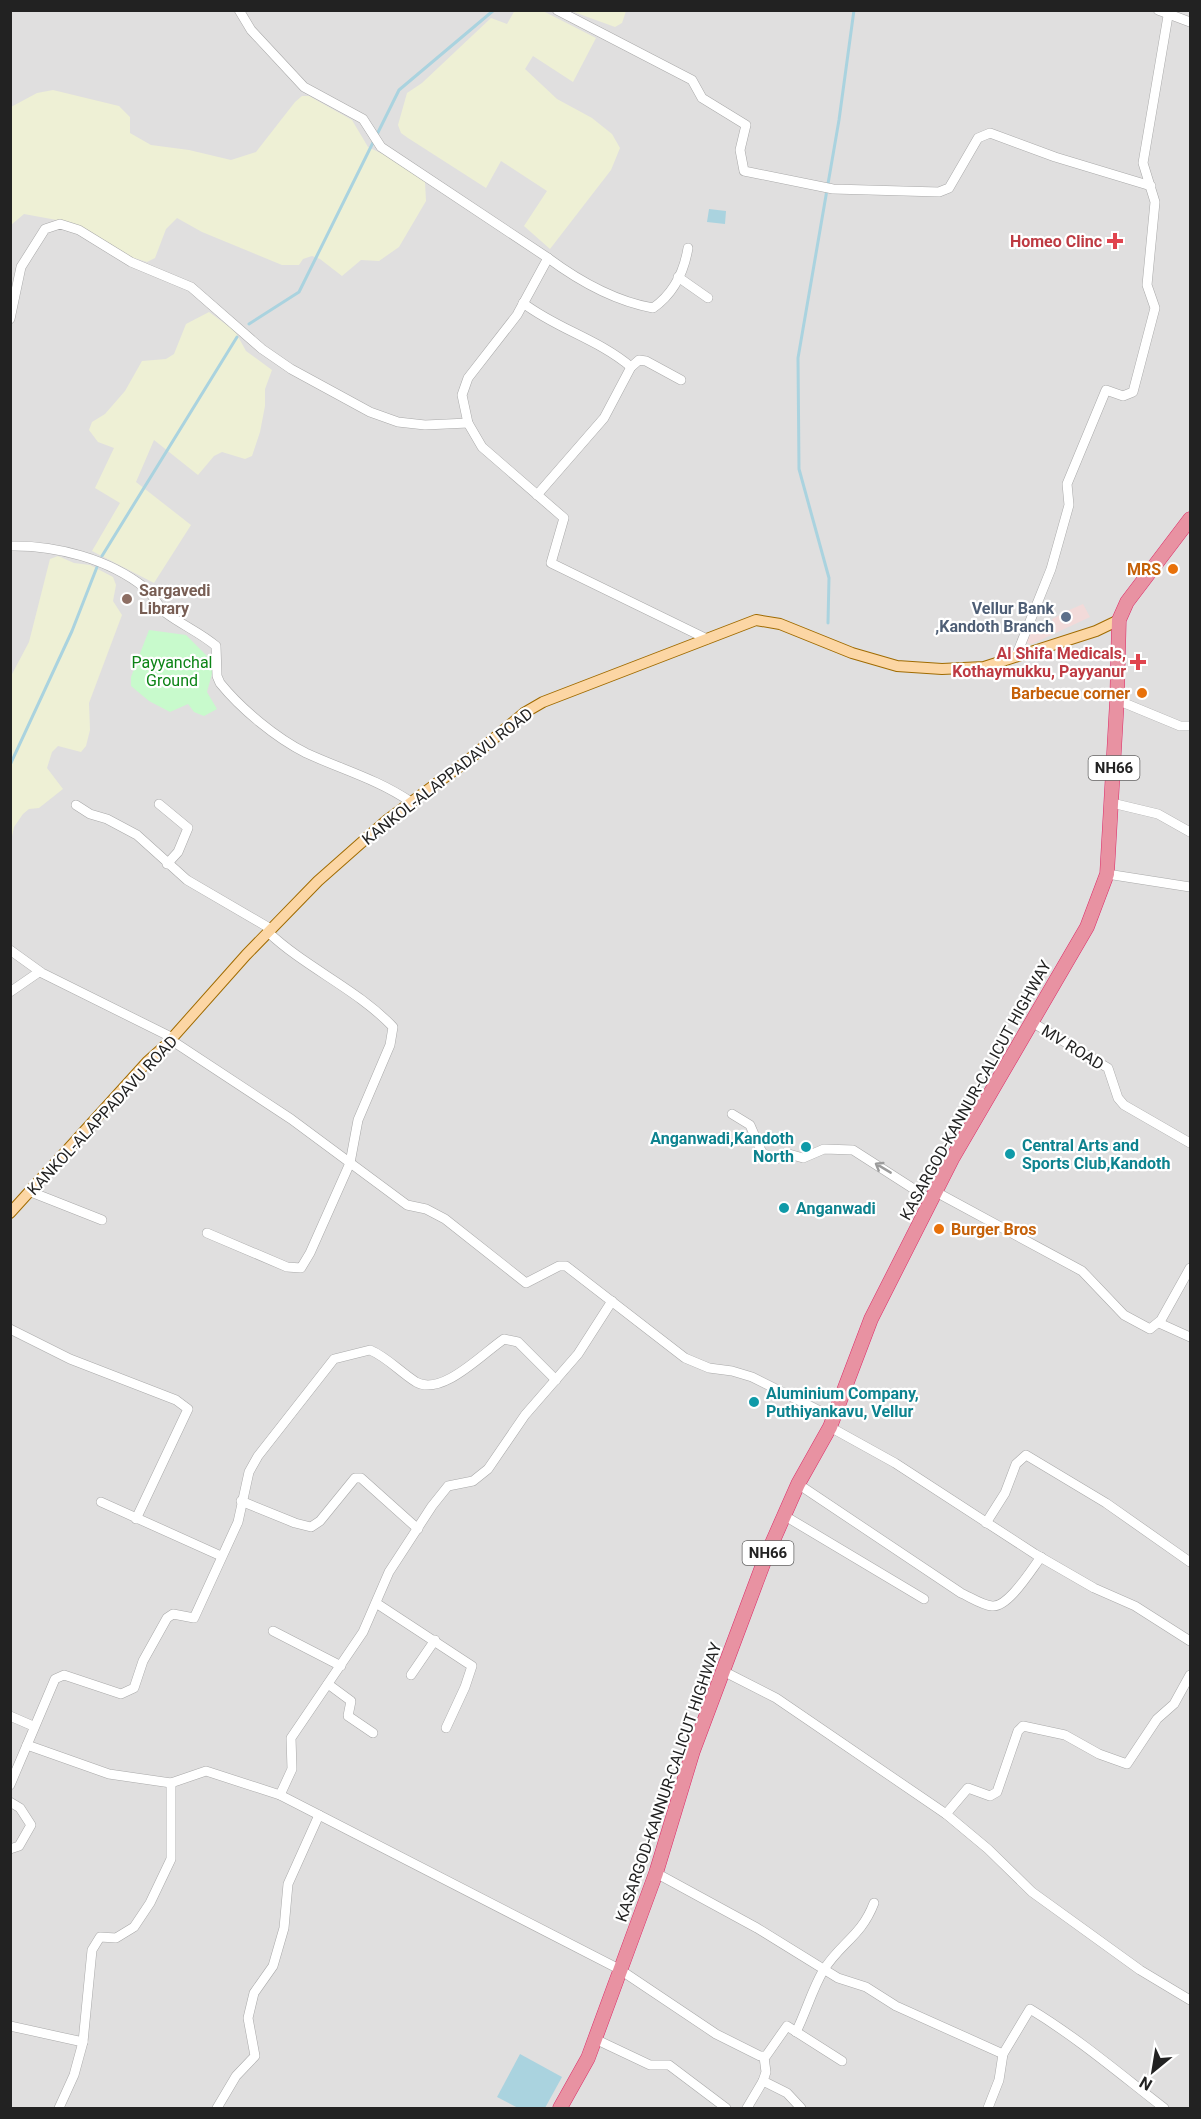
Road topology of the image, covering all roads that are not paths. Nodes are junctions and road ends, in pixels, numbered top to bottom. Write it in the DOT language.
graph roads {
  1 [pos="238,10"];
  2 [pos="557,10"];
  3 [pos="1158,10"];
  4 [pos="1169,13"];
  5 [pos="1191,22"];
  6 [pos="1151,186"];
  7 [pos="688,248"];
  8 [pos="548,258"];
  9 [pos="678,277"];
  10 [pos="708,298"];
  11 [pos="523,303"];
  12 [pos="10,319"];
  13 [pos="631,367"];
  14 [pos="681,380"];
  15 [pos="468,423"];
  16 [pos="537,495"];
  17 [pos="1191,519"];
  18 [pos="10,546"];
  19 [pos="1119,620"];
  20 [pos="707,639"];
  21 [pos="1016,656"];
  22 [pos="1118,700"];
  23 [pos="1191,726"];
  24 [pos="411,802"];
  25 [pos="159,804"];
  26 [pos="1112,804"];
  27 [pos="76,805"];
  28 [pos="1191,832"];
  29 [pos="167,864"];
  30 [pos="1107,874"];
  31 [pos="1191,887"];
  32 [pos="269,930"];
  33 [pos="10,950"];
  34 [pos="39,972"];
  35 [pos="10,992"];
  36 [pos="1030,1021"];
  37 [pos="172,1039"];
  38 [pos="732,1114"];
  39 [pos="1191,1143"];
  40 [pos="350,1162"];
  41 [pos="32,1192"];
  42 [pos="934,1196"];
  43 [pos="10,1213"];
  44 [pos="102,1220"];
  45 [pos="207,1233"];
  46 [pos="1191,1268"];
  47 [pos="612,1301"];
  48 [pos="1159,1323"];
  49 [pos="10,1329"];
  50 [pos="1191,1337"];
  51 [pos="555,1380"];
  52 [pos="832,1423"];
  53 [pos="798,1484"];
  54 [pos="241,1501"];
  55 [pos="100,1502"];
  56 [pos="785,1516"];
  57 [pos="136,1519"];
  58 [pos="986,1523"];
  59 [pos="418,1529"];
  60 [pos="221,1556"];
  61 [pos="1041,1557"];
  62 [pos="1191,1562"];
  63 [pos="924,1599"];
  64 [pos="376,1603"];
  65 [pos="273,1631"];
  66 [pos="435,1640"];
  67 [pos="1191,1641"];
  68 [pos="341,1666"];
  69 [pos="723,1671"];
  70 [pos="411,1675"];
  71 [pos="1191,1675"];
  72 [pos="328,1684"];
  73 [pos="10,1716"];
  74 [pos="33,1725"];
  75 [pos="446,1728"];
  76 [pos="374,1733"];
  77 [pos="27,1745"];
  78 [pos="171,1783"];
  79 [pos="10,1785"];
  80 [pos="280,1795"];
  81 [pos="10,1802"];
  82 [pos="946,1814"];
  83 [pos="319,1815"];
  84 [pos="10,1849"];
  85 [pos="656,1873"];
  86 [pos="874,1904"];
  87 [pos="619,1970"];
  88 [pos="824,1970"];
  89 [pos="1191,2000"];
  90 [pos="10,2026"];
  91 [pos="796,2032"];
  92 [pos="594,2039"];
  93 [pos="83,2042"];
  94 [pos="1003,2054"];
  95 [pos="764,2057"];
  96 [pos="842,2061"];
  97 [pos="764,2080"];
  98 [pos="59,2109"];
  99 [pos="217,2109"];
  100 [pos="560,2109"];
  101 [pos="726,2109"];
  102 [pos="747,2109"];
  103 [pos="801,2109"];
  104 [pos="988,2109"];
  105 [pos="1164,2109"];
  1 -- 8 [label="street"];
  2 -- 6 [label="street"];
  3 -- 4 [label="street"];
  4 -- 5 [label="street"];
  4 -- 6 [label="street"];
  6 -- 21 [label="street"];
  7 -- 9 [label="street"];
  8 -- 9 [label="street"];
  8 -- 11 [label="street"];
  9 -- 10 [label="street"];
  11 -- 13 [label="street"];
  11 -- 15 [label="street"];
  12 -- 15 [label="street"];
  13 -- 14 [label="street"];
  13 -- 16 [label="street"];
  15 -- 16 [label="street"];
  16 -- 20 [label="street"];
  17 -- 19 [label="highway, KASARGOD-KANNUR-CALICUT HIGHWAY / NH66"];
  18 -- 24 [label="street"];
  19 -- 21 [label="main road, KANKOL-ALAPPADAVU ROAD"];
  19 -- 22 [label="highway, KASARGOD-KANNUR-CALICUT HIGHWAY / NH66"];
  20 -- 21 [label="main road, KANKOL-ALAPPADAVU ROAD"];
  20 -- 24 [label="main road, KANKOL-ALAPPADAVU ROAD"];
  22 -- 23 [label="street"];
  22 -- 26 [label="highway, KASARGOD-KANNUR-CALICUT HIGHWAY / NH66"];
  24 -- 32 [label="main road, KANKOL-ALAPPADAVU ROAD"];
  25 -- 29 [label="street"];
  26 -- 28 [label="street"];
  26 -- 30 [label="highway, KASARGOD-KANNUR-CALICUT HIGHWAY / NH66"];
  27 -- 29 [label="street"];
  29 -- 32 [label="street"];
  30 -- 31 [label="street"];
  30 -- 36 [label="highway, KASARGOD-KANNUR-CALICUT HIGHWAY / NH66"];
  32 -- 37 [label="main road, KANKOL-ALAPPADAVU ROAD"];
  32 -- 40 [label="street"];
  33 -- 34 [label="street"];
  34 -- 35 [label="street"];
  34 -- 37 [label="street"];
  36 -- 39 [label="street, MV ROAD"];
  36 -- 42 [label="highway, KASARGOD-KANNUR-CALICUT HIGHWAY / NH66"];
  37 -- 40 [label="street"];
  37 -- 41 [label="main road, KANKOL-ALAPPADAVU ROAD"];
  42 -- 38 [label="street, one-way"];
  40 -- 45 [label="street"];
  40 -- 47 [label="street"];
  41 -- 43 [label="main road, KANKOL-ALAPPADAVU ROAD"];
  41 -- 44 [label="street"];
  42 -- 48 [label="street"];
  42 -- 52 [label="highway, KASARGOD-KANNUR-CALICUT HIGHWAY / NH66"];
  46 -- 48 [label="street"];
  47 -- 51 [label="street"];
  47 -- 52 [label="street"];
  48 -- 50 [label="street"];
  49 -- 57 [label="street"];
  51 -- 54 [label="street"];
  51 -- 59 [label="street"];
  52 -- 53 [label="highway, KASARGOD-KANNUR-CALICUT HIGHWAY / NH66"];
  52 -- 58 [label="street"];
  53 -- 56 [label="highway, KASARGOD-KANNUR-CALICUT HIGHWAY / NH66"];
  53 -- 61 [label="street"];
  54 -- 59 [label="street"];
  54 -- 60 [label="street"];
  55 -- 57 [label="street"];
  56 -- 63 [label="street"];
  56 -- 69 [label="highway, KASARGOD-KANNUR-CALICUT HIGHWAY / NH66"];
  57 -- 60 [label="street"];
  58 -- 61 [label="street"];
  58 -- 62 [label="street"];
  59 -- 64 [label="street"];
  60 -- 74 [label="street"];
  61 -- 67 [label="street"];
  64 -- 66 [label="street"];
  64 -- 68 [label="street"];
  65 -- 68 [label="street"];
  66 -- 70 [label="street"];
  66 -- 75 [label="street"];
  68 -- 72 [label="street"];
  69 -- 82 [label="street"];
  69 -- 85 [label="highway, KASARGOD-KANNUR-CALICUT HIGHWAY / NH66"];
  71 -- 82 [label="street"];
  72 -- 76 [label="street"];
  72 -- 80 [label="street"];
  73 -- 74 [label="street"];
  74 -- 77 [label="street"];
  77 -- 78 [label="street"];
  77 -- 79 [label="street"];
  78 -- 80 [label="street"];
  78 -- 93 [label="street"];
  80 -- 83 [label="street"];
  81 -- 84 [label="street"];
  82 -- 89 [label="street"];
  83 -- 87 [label="street"];
  83 -- 99 [label="street"];
  85 -- 87 [label="highway, KASARGOD-KANNUR-CALICUT HIGHWAY / NH66"];
  85 -- 88 [label="street"];
  86 -- 88 [label="street"];
  87 -- 92 [label="highway, KASARGOD-KANNUR-CALICUT HIGHWAY / NH66"];
  87 -- 95 [label="street"];
  88 -- 91 [label="street"];
  88 -- 94 [label="street"];
  90 -- 93 [label="street"];
  91 -- 95 [label="street"];
  91 -- 96 [label="street"];
  92 -- 100 [label="highway, KASARGOD-KANNUR-CALICUT HIGHWAY / NH66"];
  92 -- 101 [label="street"];
  93 -- 98 [label="street"];
  94 -- 104 [label="street"];
  94 -- 105 [label="street"];
  95 -- 97 [label="street"];
  97 -- 102 [label="street"];
  97 -- 103 [label="street"];
}
